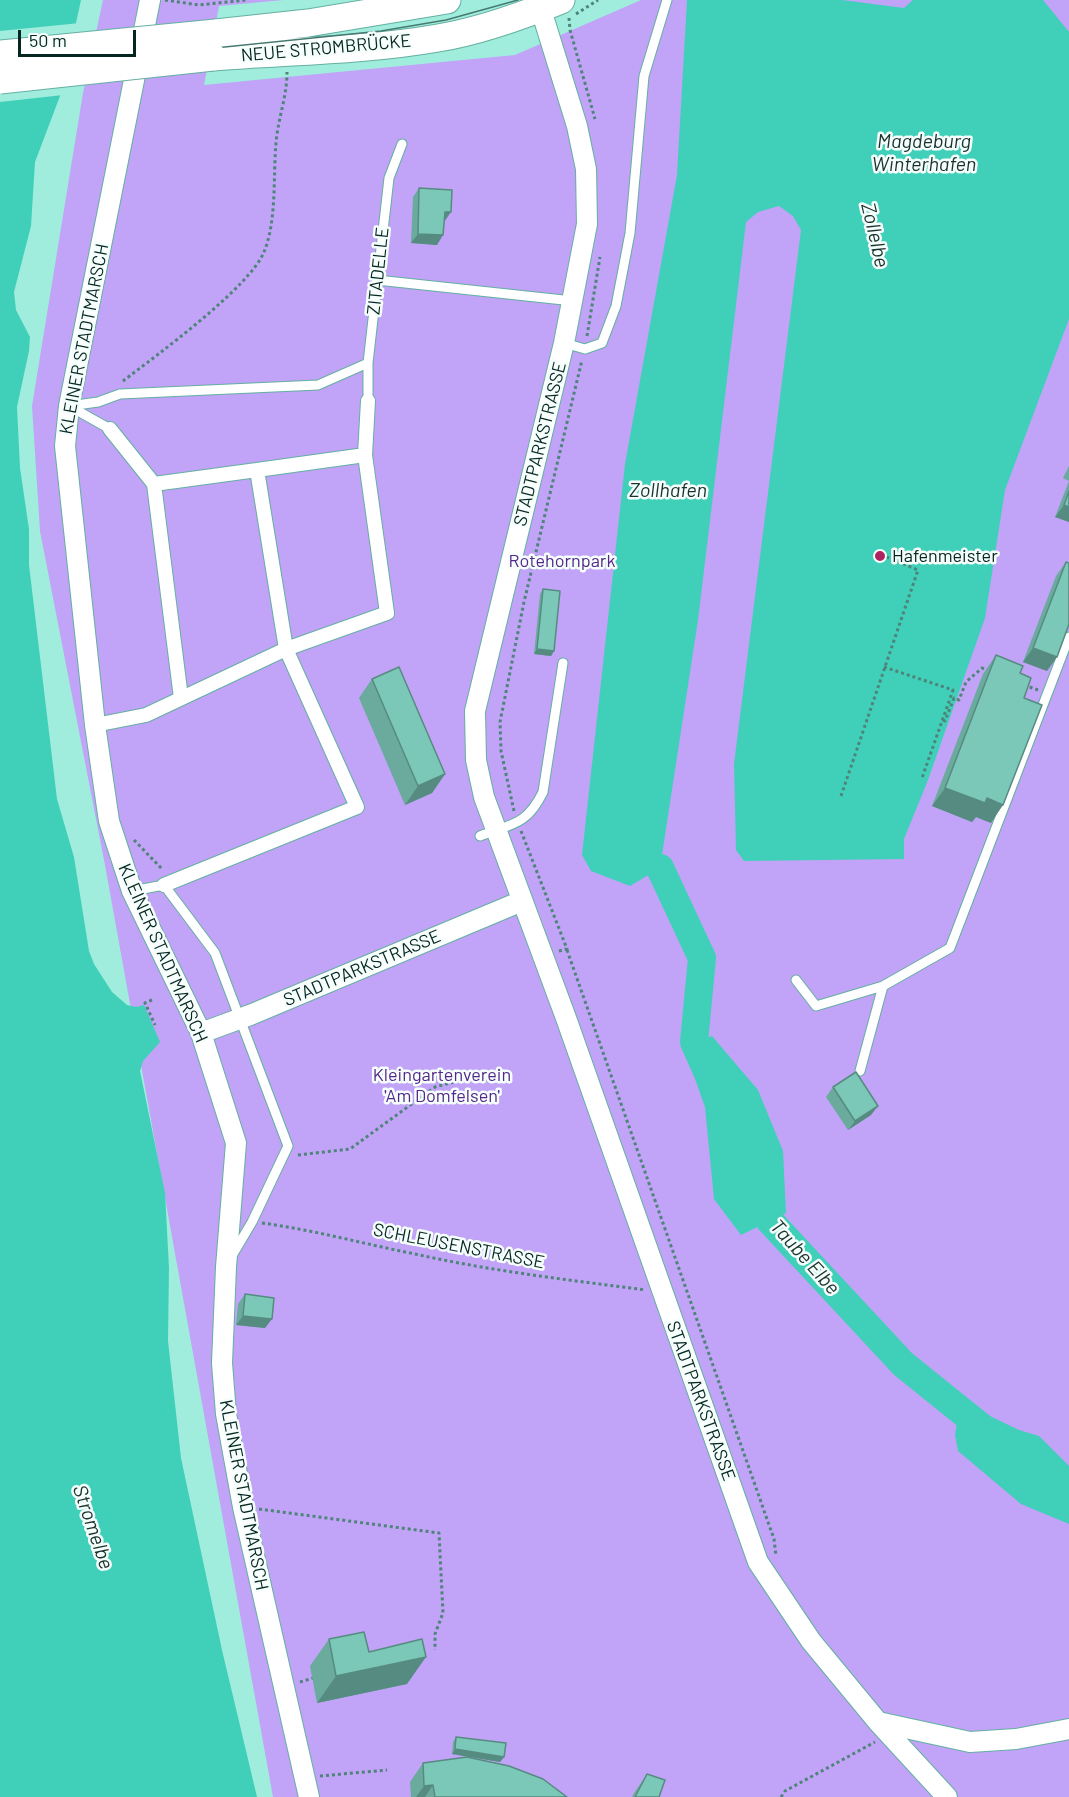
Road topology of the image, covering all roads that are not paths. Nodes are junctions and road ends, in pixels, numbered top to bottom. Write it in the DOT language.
graph roads {
  1 [pos="150,0"];
  2 [pos="447,0"];
  3 [pos="667,0"];
  4 [pos="552,6"];
  5 [pos="215,45"];
  6 [pos="0,54"];
  7 [pos="0,80"];
  8 [pos="402,144"];
  9 [pos="377,280"];
  10 [pos="573,301"];
  11 [pos="564,343"];
  12 [pos="368,363"];
  13 [pos="368,401"];
  14 [pos="69,406"];
  15 [pos="110,429"];
  16 [pos="365,455"];
  17 [pos="257,470"];
  18 [pos="154,484"];
  19 [pos="1069,637"];
  20 [pos="286,649"];
  21 [pos="563,663"];
  22 [pos="181,698"];
  23 [pos="95,724"];
  24 [pos="488,833"];
  25 [pos="164,885"];
  26 [pos="132,891"];
  27 [pos="522,901"];
  28 [pos="796,980"];
  29 [pos="883,986"];
  30 [pos="240,1019"];
  31 [pos="201,1033"];
  32 [pos="860,1071"];
  33 [pos="226,1267"];
  34 [pos="883,1728"];
  35 [pos="1069,1729"];
  36 [pos="307,1788"];
  37 [pos="947,1797"];
  1 -- 14 [label="street, KLEINER STADTMARSCH"];
  2 -- 5 [label="main road, NEUE STROMBRÜCKE"];
  3 -- 11 [label="lane"];
  4 -- 5 [label="main road, NEUE STROMBRÜCKE"];
  4 -- 10 [label="street, STADTPARKSTRASSE"];
  5 -- 6 [label="main road, NEUE STROMBRÜCKE, bridge"];
  5 -- 7 [label="main road, NEUE STROMBRÜCKE, bridge"];
  8 -- 9 [label="lane, ZITADELLE"];
  9 -- 10 [label="lane"];
  9 -- 12 [label="lane, ZITADELLE"];
  10 -- 11 [label="street, STADTPARKSTRASSE"];
  11 -- 24 [label="street, STADTPARKSTRASSE"];
  12 -- 13 [label="lane, ZITADELLE"];
  12 -- 14 [label="lane"];
  13 -- 16 [label="street"];
  14 -- 15 [label="lane"];
  14 -- 23 [label="street, KLEINER STADTMARSCH"];
  15 -- 18 [label="street"];
  16 -- 17 [label="street"];
  16 -- 20 [label="street"];
  17 -- 18 [label="street"];
  17 -- 20 [label="street"];
  18 -- 22 [label="street"];
  19 -- 29 [label="lane"];
  20 -- 22 [label="street"];
  20 -- 25 [label="street"];
  21 -- 24 [label="lane"];
  22 -- 23 [label="street"];
  23 -- 26 [label="street, KLEINER STADTMARSCH"];
  24 -- 27 [label="street, STADTPARKSTRASSE"];
  25 -- 26 [label="lane"];
  25 -- 30 [label="lane"];
  26 -- 31 [label="street, KLEINER STADTMARSCH"];
  27 -- 30 [label="street, STADTPARKSTRASSE"];
  27 -- 34 [label="street, STADTPARKSTRASSE"];
  28 -- 29 [label="lane"];
  29 -- 32 [label="lane"];
  30 -- 31 [label="street, STADTPARKSTRASSE"];
  30 -- 33 [label="lane"];
  31 -- 33 [label="street, KLEINER STADTMARSCH"];
  33 -- 36 [label="street, KLEINER STADTMARSCH"];
  34 -- 35 [label="street"];
  34 -- 37 [label="street, STADTPARKSTRASSE"];
}
